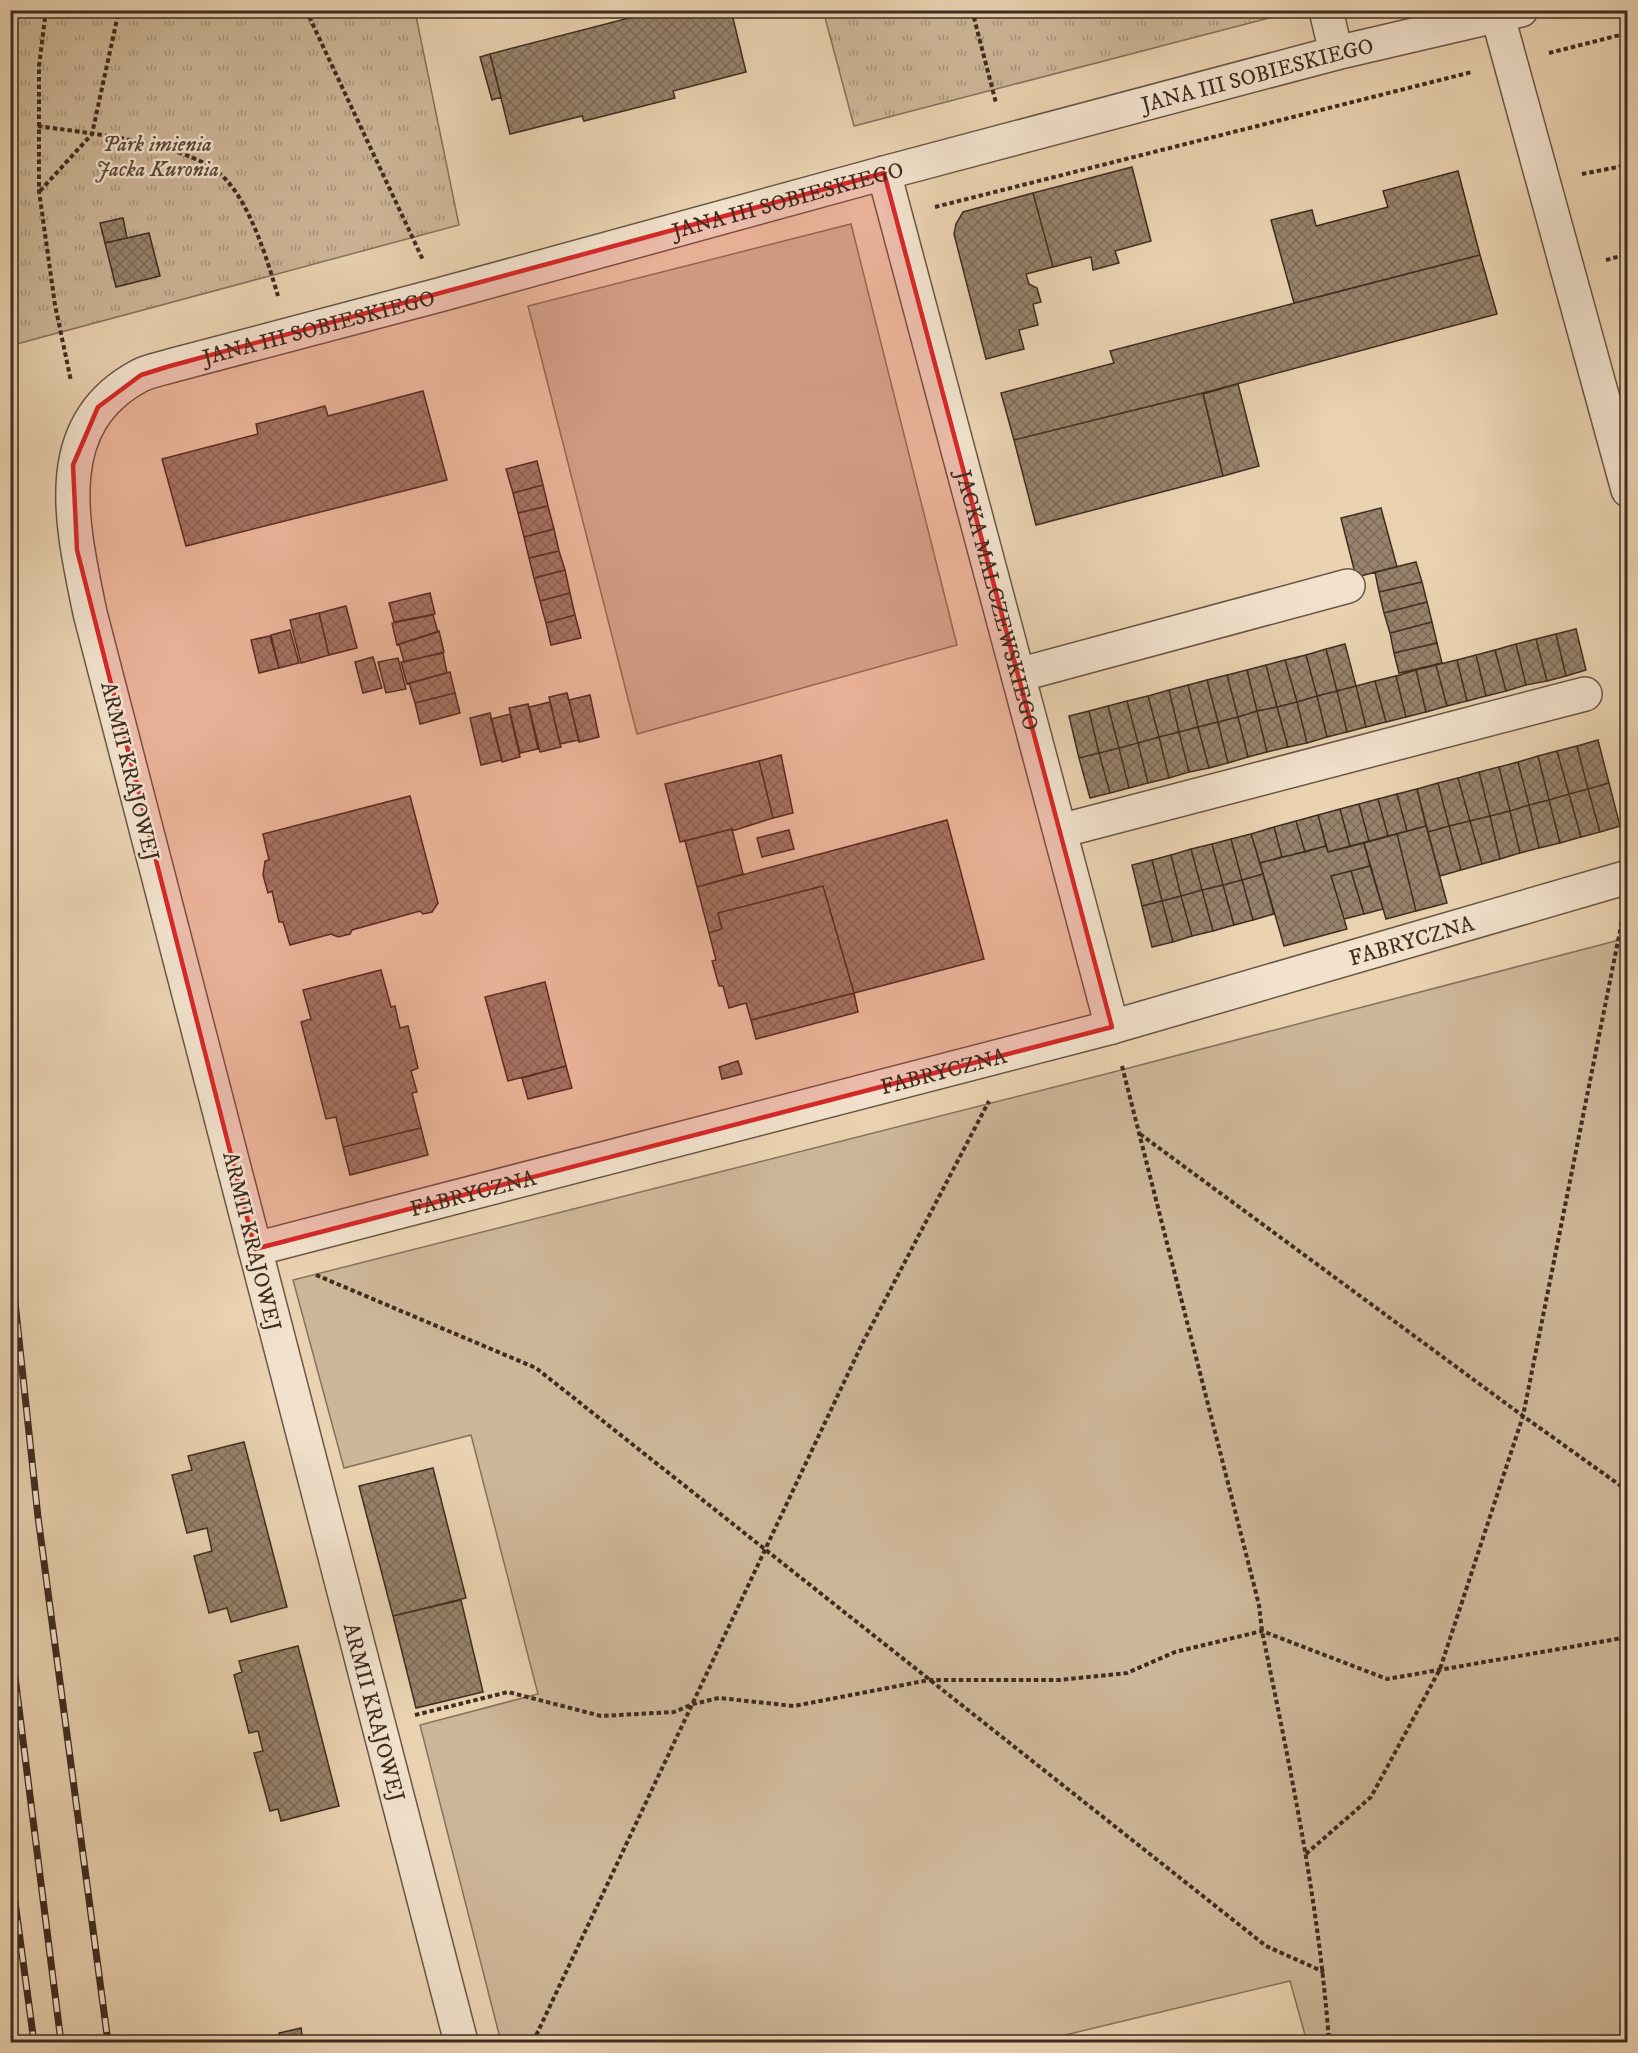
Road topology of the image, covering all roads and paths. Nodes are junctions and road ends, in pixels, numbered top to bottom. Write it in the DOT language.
graph roads {
  1 [pos="46,10"];
  2 [pos="119,10"];
  3 [pos="306,10"];
  4 [pos="972,10"];
  5 [pos="1326,10"];
  6 [pos="1509,14"];
  7 [pos="1628,33"];
  8 [pos="1336,53"];
  9 [pos="1511,63"];
  10 [pos="38,126"];
  11 [pos="92,134"];
  12 [pos="1006,141"];
  13 [pos="884,173"];
  14 [pos="39,191"];
  15 [pos="896,217"];
  16 [pos="439,295"];
  17 [pos="290,334"];
  18 [pos="82,437"];
  19 [pos="1628,490"];
  20 [pos="1348,586"];
  21 [pos="1018,675"];
  22 [pos="1585,694"];
  23 [pos="1060,831"];
  24 [pos="1628,877"];
  25 [pos="1623,914"];
  26 [pos="1112,1027"];
  27 [pos="1016,1052"];
  28 [pos="1139,1133"];
  29 [pos="255,1249"];
  30 [pos="1523,1416"];
  31 [pos="1628,1491"];
  32 [pos="765,1550"];
  33 [pos="1262,1631"];
  34 [pos="1628,1637"];
  35 [pos="1440,1669"];
  36 [pos="929,1680"];
  37 [pos="693,1704"];
  38 [pos="378,1725"];
  39 [pos="1306,1854"];
  40 [pos="1324,1972"];
  41 [pos="460,2043"];
  42 [pos="533,2043"];
  43 [pos="1329,2043"];
  1 -- 10 [label="path"];
  2 -- 11 [label="path"];
  3 -- 16 [label="path"];
  4 -- 12 [label="path"];
  5 -- 8 [label="street"];
  6 -- 8 [label="street, JANA III SOBIESKIEGO"];
  6 -- 9 [label="street"];
  7 -- 9 [label="path"];
  8 -- 12 [label="street, JANA III SOBIESKIEGO"];
  9 -- 15 [label="path"];
  9 -- 19 [label="street"];
  10 -- 11 [label="path"];
  10 -- 14 [label="path"];
  11 -- 14 [label="path"];
  11 -- 17 [label="path"];
  12 -- 13 [label="street, JANA III SOBIESKIEGO"];
  13 -- 15 [label="street, JACKA MALCZEWSKIEGO"];
  13 -- 16 [label="street, JANA III SOBIESKIEGO"];
  14 -- 18 [label="path"];
  15 -- 21 [label="street, JACKA MALCZEWSKIEGO"];
  16 -- 17 [label="street, JANA III SOBIESKIEGO"];
  17 -- 18 [label="street, JANA III SOBIESKIEGO"];
  18 -- 29 [label="street, ARMII KRAJOWEJ"];
  20 -- 21 [label="street"];
  21 -- 23 [label="street, JACKA MALCZEWSKIEGO"];
  22 -- 23 [label="street"];
  23 -- 26 [label="street, JACKA MALCZEWSKIEGO"];
  24 -- 26 [label="street, FABRYCZNA"];
  25 -- 30 [label="path"];
  26 -- 27 [label="street, FABRYCZNA"];
  26 -- 28 [label="path"];
  27 -- 29 [label="street, FABRYCZNA"];
  27 -- 32 [label="path"];
  28 -- 30 [label="path"];
  28 -- 33 [label="path"];
  29 -- 32 [label="path"];
  29 -- 38 [label="street, ARMII KRAJOWEJ"];
  30 -- 31 [label="path"];
  30 -- 35 [label="path"];
  32 -- 36 [label="path"];
  32 -- 37 [label="path"];
  33 -- 35 [label="path"];
  33 -- 36 [label="path"];
  33 -- 39 [label="path"];
  34 -- 35 [label="path"];
  35 -- 39 [label="path"];
  36 -- 37 [label="path"];
  36 -- 40 [label="path"];
  37 -- 38 [label="path"];
  37 -- 42 [label="path"];
  38 -- 41 [label="street, ARMII KRAJOWEJ"];
  39 -- 40 [label="path"];
  40 -- 43 [label="path"];
}
